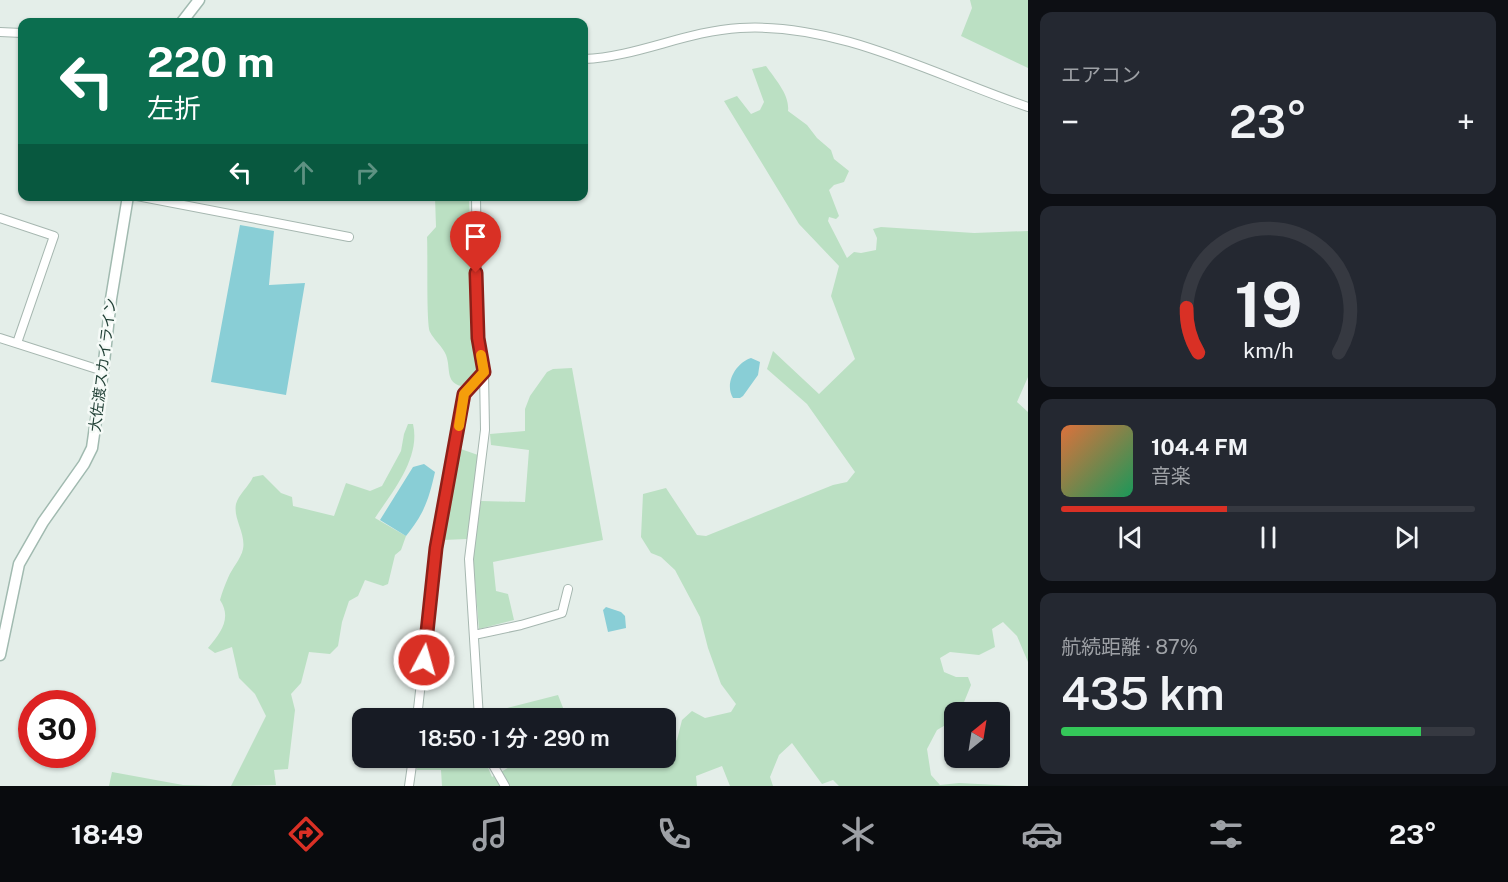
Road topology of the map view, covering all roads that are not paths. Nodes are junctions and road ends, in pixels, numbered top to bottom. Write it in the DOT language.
graph roads {
  1 [pos="199,0"];
  2 [pos="185,18"];
  3 [pos="0,32"];
  4 [pos="18,33"];
  5 [pos="588,59"];
  6 [pos="1028,107"];
  7 [pos="127,201"];
  8 [pos="163,201"];
  9 [pos="476,201"];
  10 [pos="0,218"];
  11 [pos="349,237"];
  12 [pos="0,338"];
  13 [pos="17,343"];
  14 [pos="104,371"];
  15 [pos="484,372"];
  16 [pos="568,589"];
  17 [pos="474,634"];
  18 [pos="0,655"];
  19 [pos="418,708"];
  20 [pos="478,708"];
  21 [pos="411,768"];
  22 [pos="495,768"];
  23 [pos="409,786"];
  24 [pos="505,786"];
  1 -- 2 [label="street"];
  3 -- 4 [label="street"];
  5 -- 6 [label="street"];
  7 -- 14 [label="street, 大佐渡スカイライン"];
  8 -- 11 [label="street"];
  9 -- 15 [label="street"];
  10 -- 13 [label="street"];
  12 -- 13 [label="street"];
  13 -- 14 [label="street"];
  14 -- 18 [label="street, 大佐渡スカイライン"];
  15 -- 17 [label="street"];
  15 -- 19 [label="street"];
  16 -- 17 [label="street"];
  17 -- 20 [label="street"];
  21 -- 23 [label="street"];
  22 -- 24 [label="street"];
}
